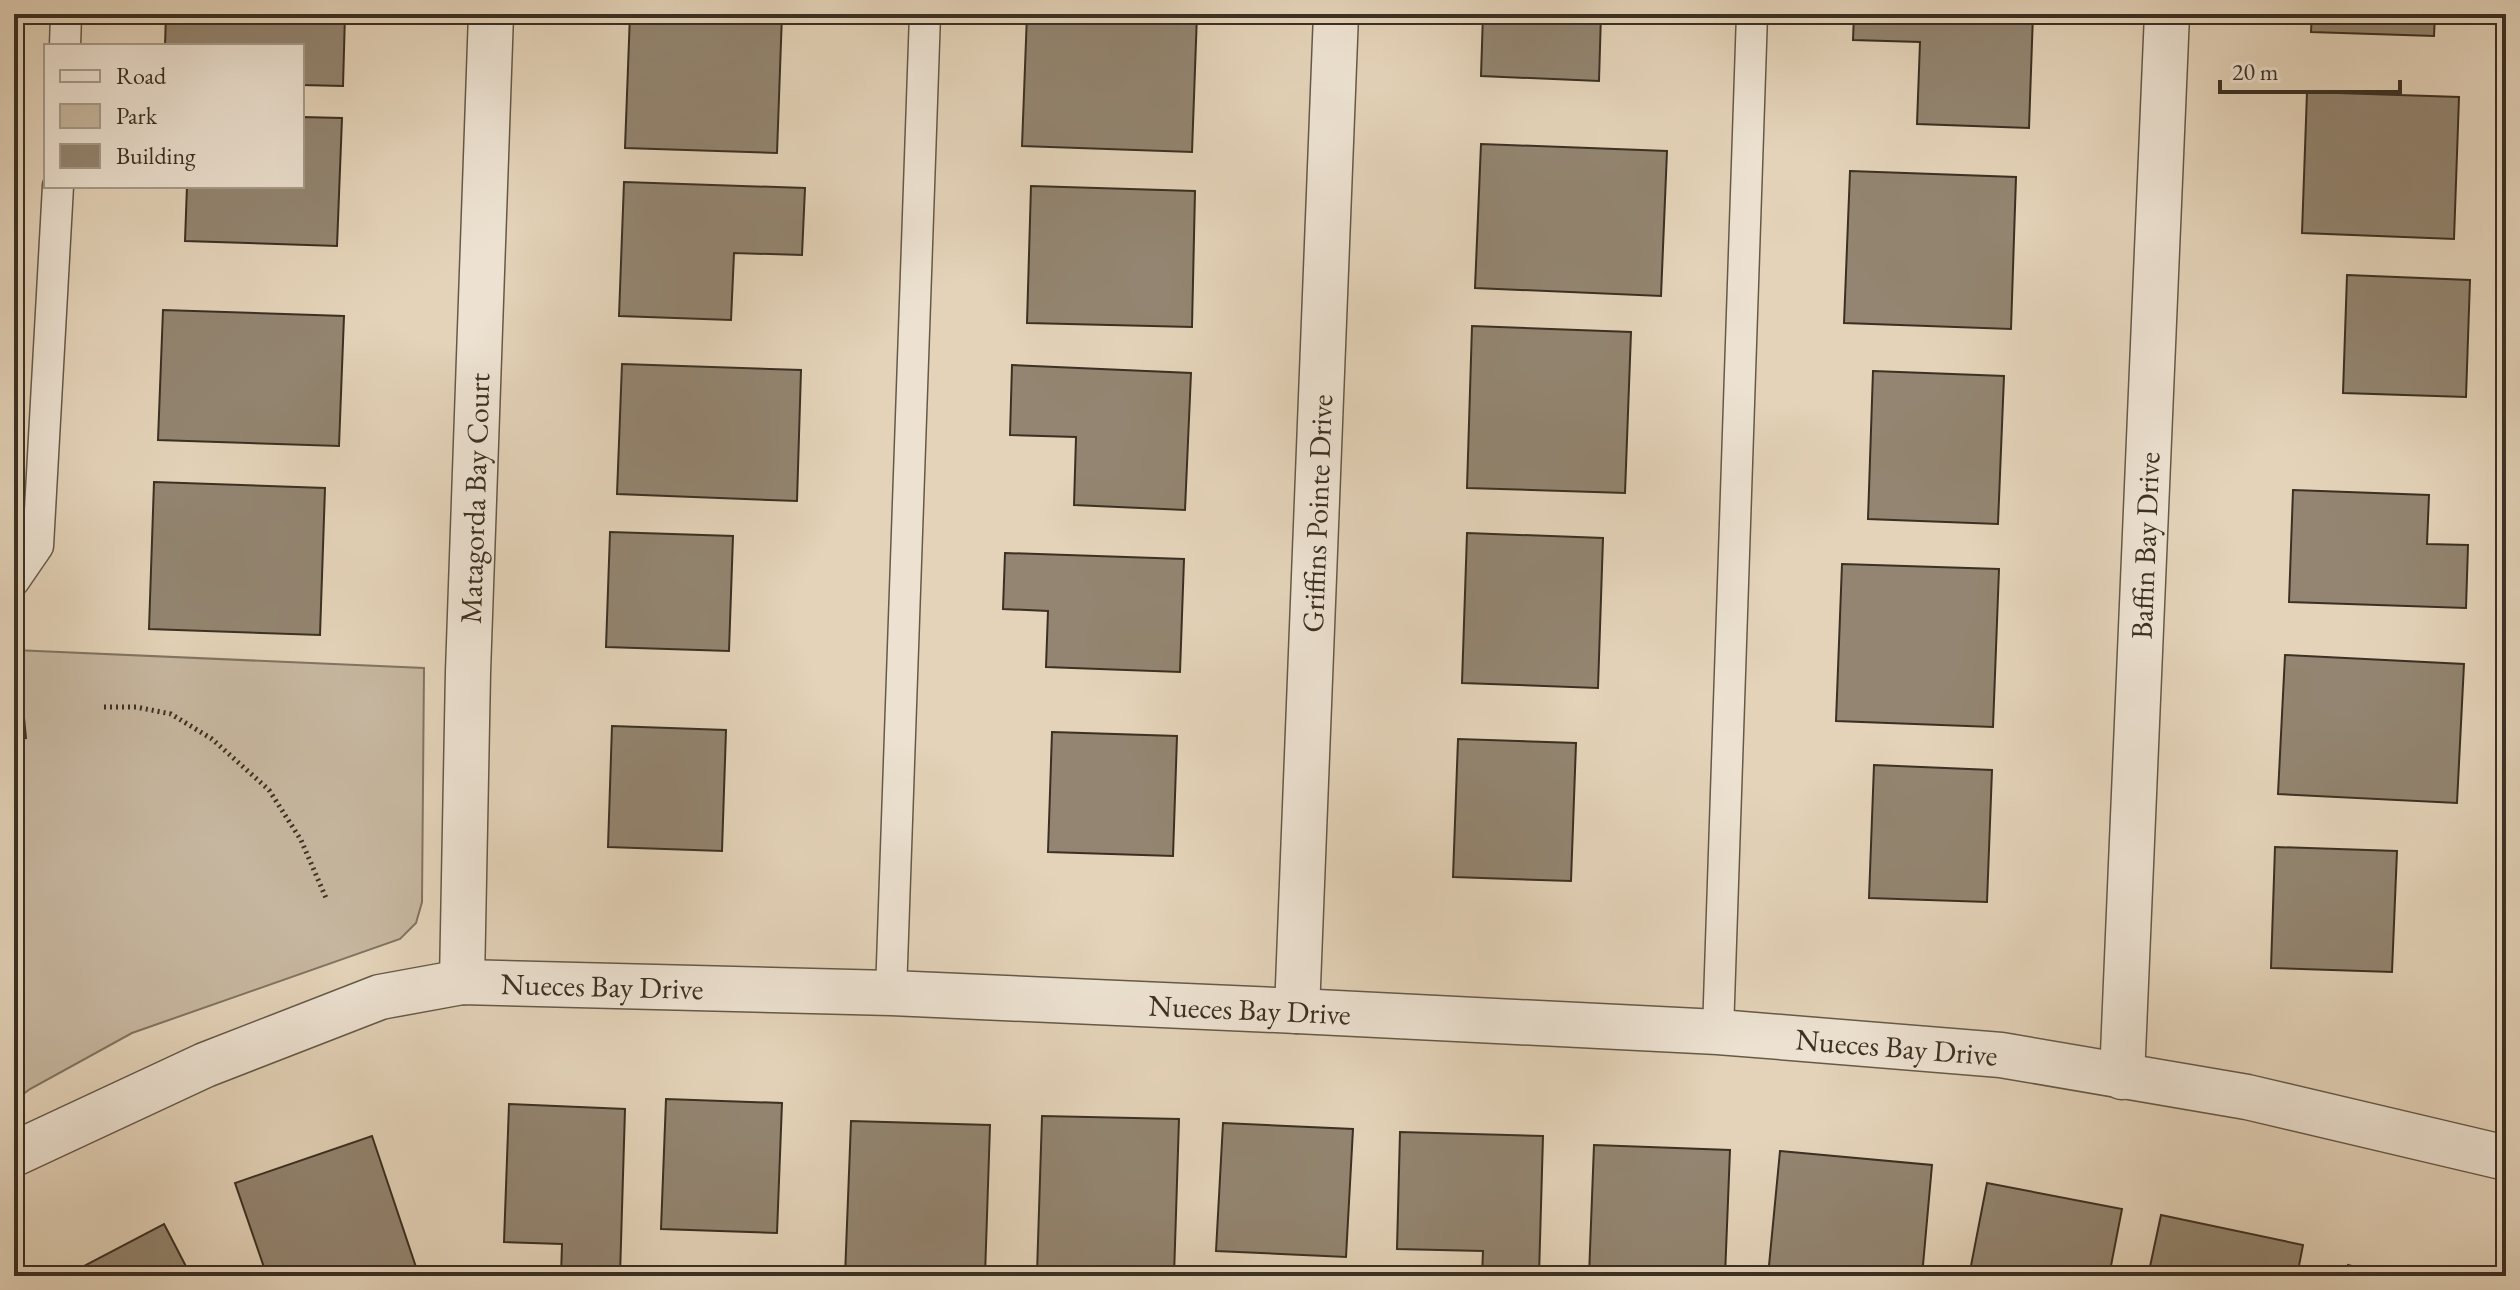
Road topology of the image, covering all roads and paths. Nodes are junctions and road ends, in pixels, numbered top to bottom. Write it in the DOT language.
graph roads {
  1 [pos="66,14"];
  2 [pos="491,14"];
  3 [pos="925,14"];
  4 [pos="1336,14"];
  5 [pos="1752,14"];
  6 [pos="2167,14"];
  7 [pos="65,44"];
  8 [pos="58,188"];
  9 [pos="14,581"];
  10 [pos="104,707"];
  11 [pos="326,898"];
  12 [pos="462,982"];
  13 [pos="891,993"];
  14 [pos="1297,1011"];
  15 [pos="1718,1032"];
  16 [pos="2122,1077"];
  17 [pos="14,1154"];
  18 [pos="2506,1158"];
  1 -- 7 [label="lane"];
  2 -- 12 [label="street, Matagorda Bay Court"];
  3 -- 13 [label="lane"];
  4 -- 14 [label="street, Griffins Pointe Drive"];
  5 -- 15 [label="lane"];
  6 -- 16 [label="street, Baffin Bay Drive"];
  8 -- 9 [label="lane"];
  10 -- 11 [label="path"];
  12 -- 13 [label="street, Nueces Bay Drive"];
  12 -- 17 [label="street, Nueces Bay Drive"];
  13 -- 14 [label="street, Nueces Bay Drive"];
  14 -- 15 [label="street, Nueces Bay Drive"];
  15 -- 16 [label="street, Nueces Bay Drive"];
  16 -- 18 [label="street, Nueces Bay Drive"];
}
